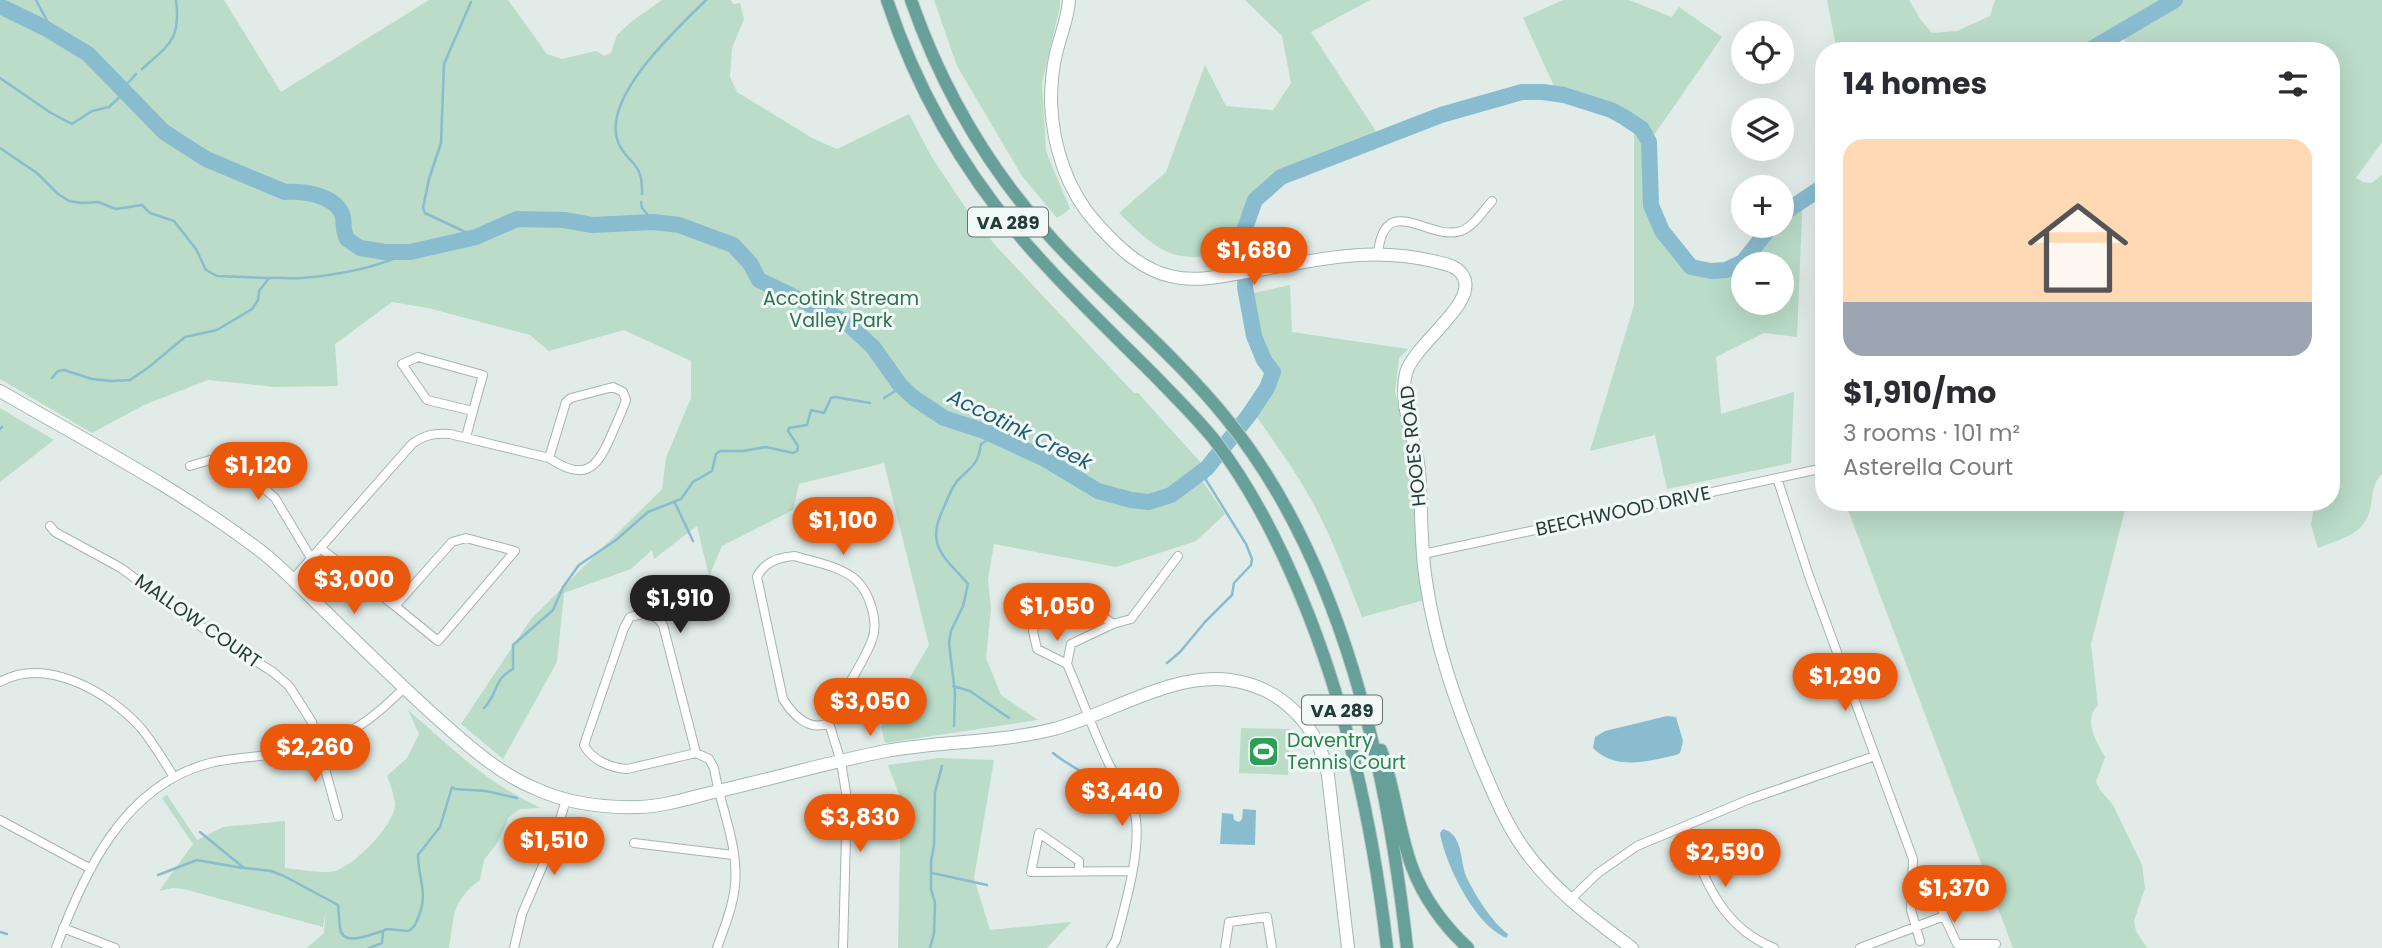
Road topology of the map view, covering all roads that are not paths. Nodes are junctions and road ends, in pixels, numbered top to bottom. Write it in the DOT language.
graph roads {
  1 [pos="887,0"];
  2 [pos="911,0"];
  3 [pos="1069,0"];
  4 [pos="1492,201"];
  5 [pos="1378,253"];
  6 [pos="0,391"];
  7 [pos="473,411"];
  8 [pos="466,437"];
  9 [pos="550,458"];
  10 [pos="190,466"];
  11 [pos="1815,470"];
  12 [pos="1777,478"];
  13 [pos="50,526"];
  14 [pos="320,548"];
  15 [pos="1423,554"];
  16 [pos="1178,556"];
  17 [pos="311,558"];
  18 [pos="293,579"];
  19 [pos="395,606"];
  20 [pos="1113,625"];
  21 [pos="1067,664"];
  22 [pos="0,682"];
  23 [pos="404,688"];
  24 [pos="1367,714"];
  25 [pos="1090,717"];
  26 [pos="829,723"];
  27 [pos="318,744"];
  28 [pos="696,753"];
  29 [pos="1875,756"];
  30 [pos="841,762"];
  31 [pos="174,777"];
  32 [pos="718,791"];
  33 [pos="566,800"];
  34 [pos="338,816"];
  35 [pos="0,820"];
  36 [pos="1685,827"];
  37 [pos="634,843"];
  38 [pos="733,855"];
  39 [pos="91,869"];
  40 [pos="1079,871"];
  41 [pos="1132,871"];
  42 [pos="1937,893"];
  43 [pos="1571,899"];
  44 [pos="1944,916"];
  45 [pos="1915,927"];
  46 [pos="63,928"];
  47 [pos="1920,942"];
  48 [pos="1996,944"];
  49 [pos="56,948"];
  50 [pos="115,948"];
  51 [pos="514,948"];
  52 [pos="717,948"];
  53 [pos="843,948"];
  54 [pos="1111,948"];
  55 [pos="1225,948"];
  56 [pos="1272,948"];
  57 [pos="1348,948"];
  58 [pos="1387,948"];
  59 [pos="1407,948"];
  60 [pos="1468,948"];
  61 [pos="1632,948"];
  62 [pos="1774,948"];
  63 [pos="1860,948"];
  1 -- 58 [label="main road, VA 289"];
  2 -- 24 [label="main road, VA 289"];
  3 -- 5 [label="street, HOOES ROAD"];
  4 -- 5 [label="street"];
  5 -- 15 [label="street, HOOES ROAD"];
  6 -- 18 [label="street"];
  7 -- 7 [label="street"];
  7 -- 8 [label="street"];
  8 -- 9 [label="street"];
  8 -- 14 [label="street"];
  9 -- 9 [label="street"];
  10 -- 17 [label="street"];
  11 -- 12 [label="street, BEECHWOOD DRIVE"];
  12 -- 15 [label="street, BEECHWOOD DRIVE"];
  12 -- 29 [label="street"];
  13 -- 27 [label="street, MALLOW COURT"];
  14 -- 17 [label="street"];
  14 -- 19 [label="street"];
  15 -- 43 [label="street, HOOES ROAD"];
  16 -- 20 [label="street"];
  17 -- 18 [label="street"];
  18 -- 23 [label="street"];
  19 -- 19 [label="street"];
  20 -- 21 [label="street"];
  20 -- 21 [label="street"];
  21 -- 25 [label="street"];
  22 -- 31 [label="street"];
  23 -- 27 [label="street"];
  23 -- 33 [label="street"];
  24 -- 59 [label="main road, VA 289"];
  24 -- 60 [label="main road"];
  25 -- 30 [label="street"];
  25 -- 41 [label="street"];
  25 -- 57 [label="street"];
  26 -- 26 [label="street"];
  26 -- 30 [label="street"];
  27 -- 31 [label="street"];
  27 -- 34 [label="street, MALLOW COURT"];
  28 -- 28 [label="street"];
  28 -- 32 [label="street"];
  29 -- 36 [label="street"];
  29 -- 45 [label="street"];
  30 -- 32 [label="street"];
  30 -- 53 [label="street"];
  31 -- 39 [label="street"];
  32 -- 33 [label="street"];
  32 -- 38 [label="street"];
  33 -- 51 [label="street"];
  35 -- 39 [label="street"];
  36 -- 43 [label="street"];
  36 -- 62 [label="street"];
  37 -- 38 [label="street"];
  38 -- 52 [label="street"];
  39 -- 46 [label="street"];
  40 -- 40 [label="street"];
  40 -- 41 [label="street"];
  41 -- 54 [label="street"];
  42 -- 44 [label="street"];
  43 -- 61 [label="street, HOOES ROAD"];
  44 -- 45 [label="street"];
  44 -- 48 [label="street"];
  45 -- 47 [label="street"];
  45 -- 63 [label="street"];
  46 -- 49 [label="street"];
  46 -- 50 [label="street"];
  55 -- 56 [label="street"];
}
